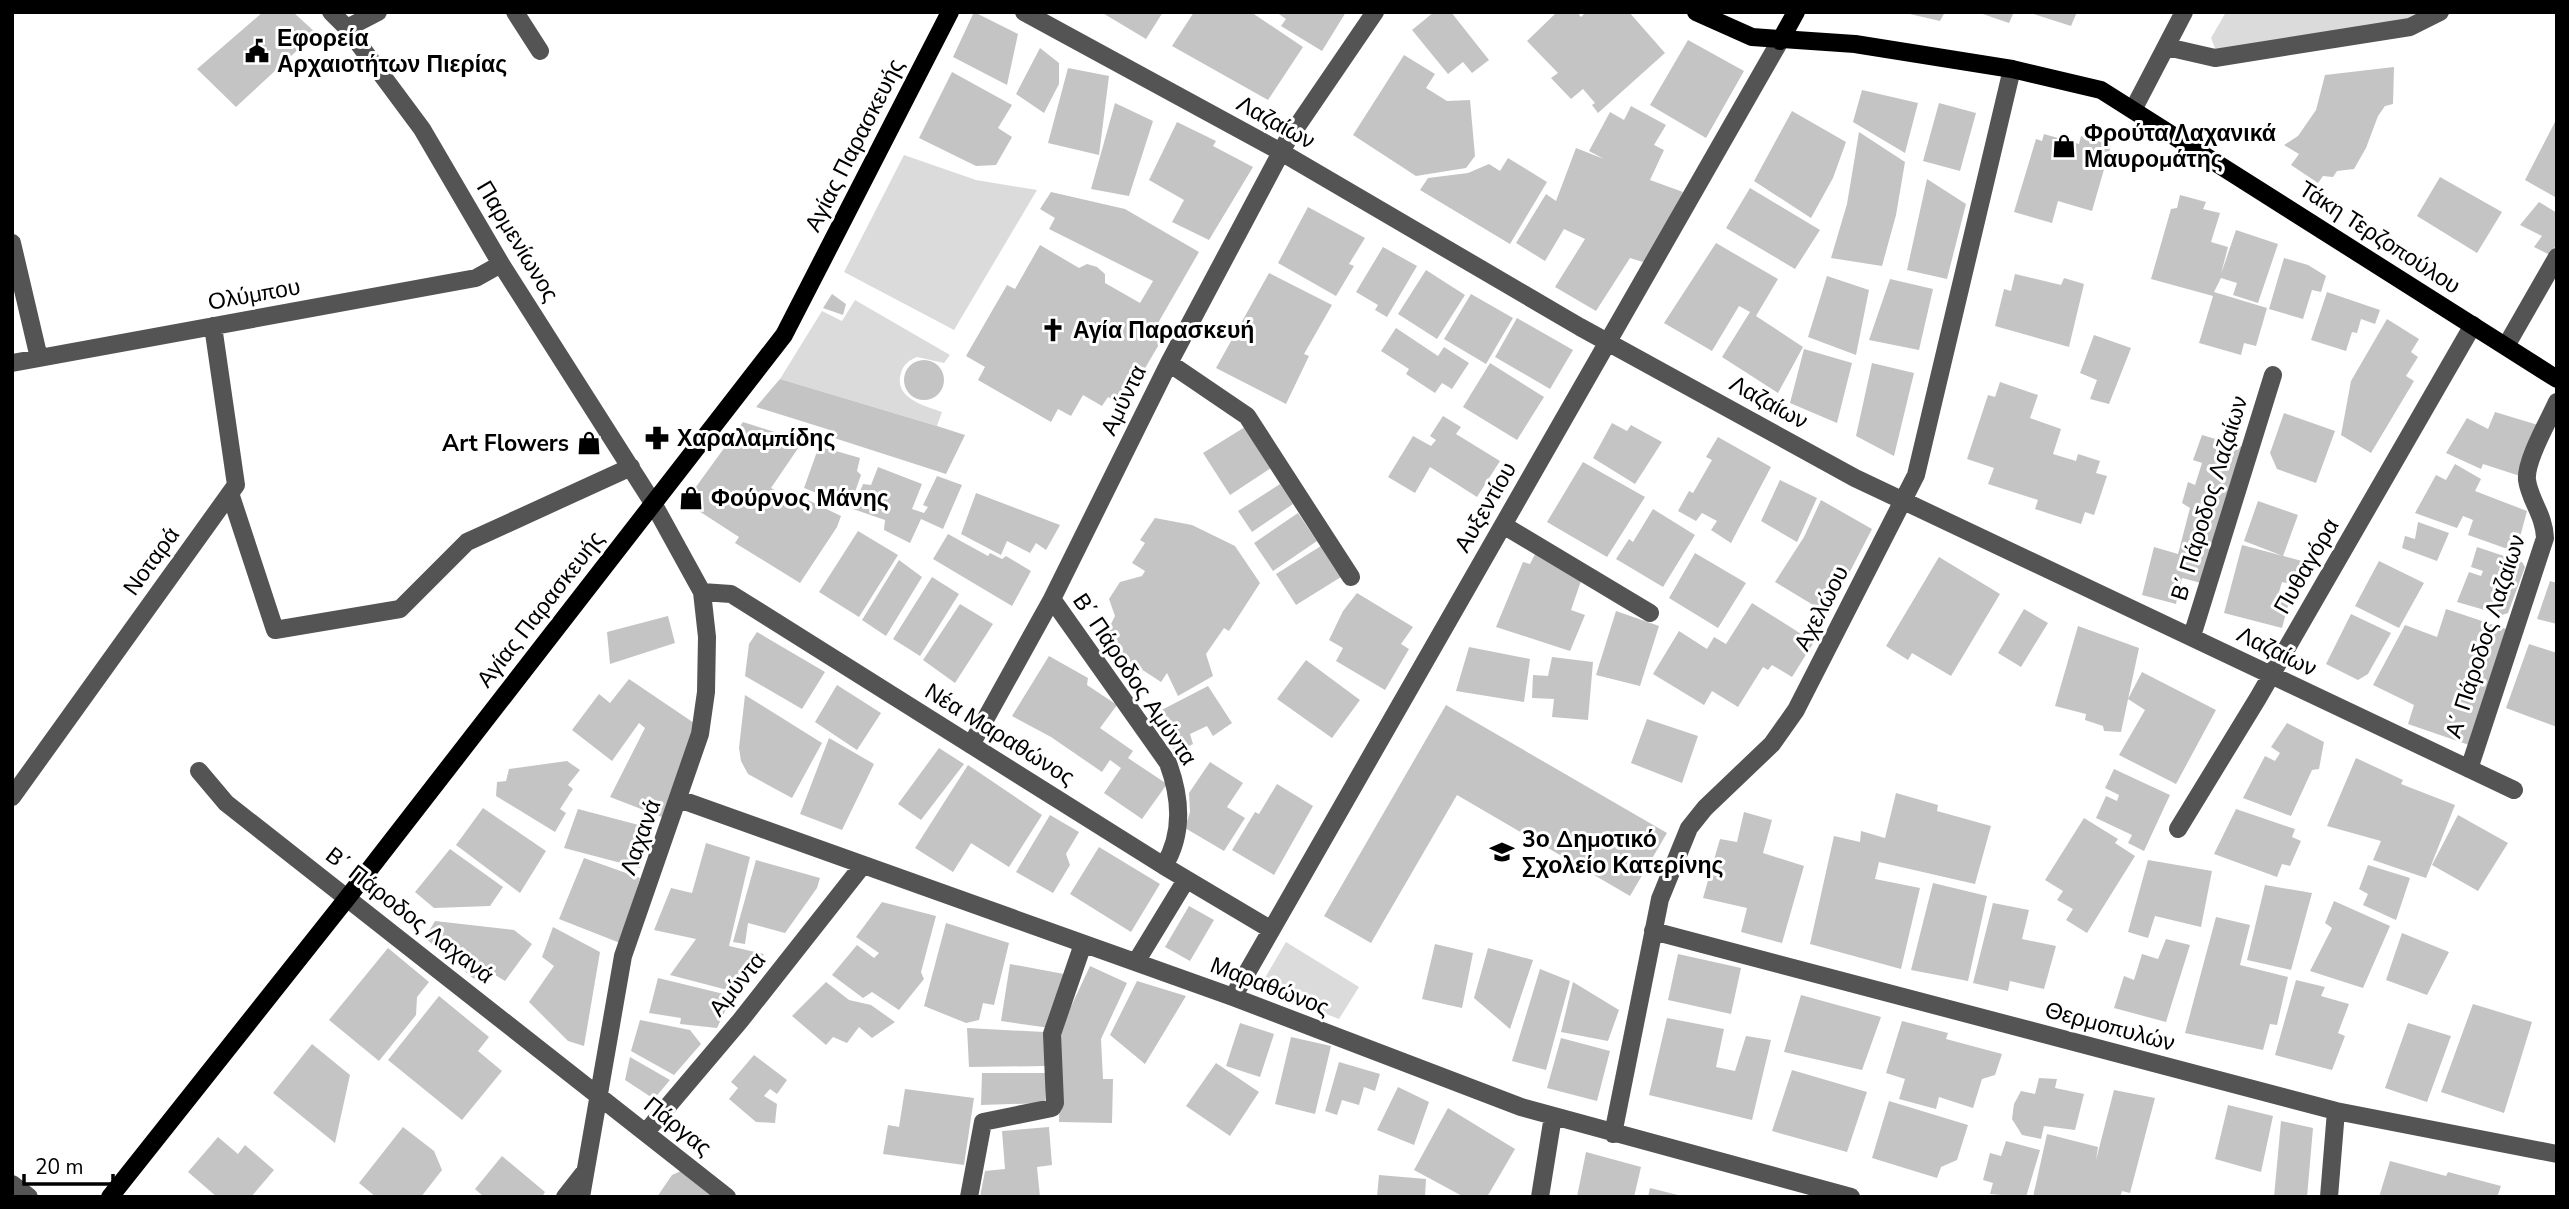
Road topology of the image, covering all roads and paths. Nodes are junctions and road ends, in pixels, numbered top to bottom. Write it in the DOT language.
graph roads {
  1 [pos="331,12"];
  2 [pos="378,12"];
  3 [pos="515,12"];
  4 [pos="950,12"];
  5 [pos="1024,12"];
  6 [pos="1375,12"];
  7 [pos="1696,12"];
  8 [pos="1796,12"];
  9 [pos="2184,12"];
  10 [pos="2440,12"];
  11 [pos="347,28"];
  12 [pos="1780,41"];
  13 [pos="2166,47"];
  14 [pos="540,51"];
  15 [pos="2012,69"];
  16 [pos="2134,108"];
  17 [pos="1281,152"];
  18 [pos="12,243"];
  19 [pos="2557,257"];
  20 [pos="502,264"];
  21 [pos="2473,325"];
  22 [pos="213,326"];
  23 [pos="1607,341"];
  24 [pos="2506,346"];
  25 [pos="38,358"];
  26 [pos="12,363"];
  27 [pos="1169,363"];
  28 [pos="2273,375"];
  29 [pos="2557,379"];
  30 [pos="2557,402"];
  31 [pos="631,467"];
  32 [pos="230,493"];
  33 [pos="1904,502"];
  34 [pos="653,503"];
  35 [pos="1503,525"];
  36 [pos="1351,577"];
  37 [pos="702,592"];
  38 [pos="1052,599"];
  39 [pos="1650,613"];
  40 [pos="2192,636"];
  41 [pos="2271,676"];
  42 [pos="971,745"];
  43 [pos="2469,769"];
  44 [pos="199,771"];
  45 [pos="2514,790"];
  46 [pos="12,797"];
  47 [pos="679,799"];
  48 [pos="2178,829"];
  49 [pos="863,865"];
  50 [pos="1164,866"];
  51 [pos="1186,880"];
  52 [pos="348,897"];
  53 [pos="1270,929"];
  54 [pos="1653,931"];
  55 [pos="1083,944"];
  56 [pos="1136,962"];
  57 [pos="1233,997"];
  58 [pos="597,1093"];
  59 [pos="2336,1111"];
  60 [pos="1553,1116"];
  61 [pos="646,1132"];
  62 [pos="1613,1134"];
  63 [pos="2557,1154"];
  64 [pos="585,1171"];
  65 [pos="12,1184"];
  66 [pos="29,1197"];
  67 [pos="110,1197"];
  68 [pos="565,1197"];
  69 [pos="581,1197"];
  70 [pos="727,1197"];
  71 [pos="969,1197"];
  72 [pos="1540,1197"];
  73 [pos="1851,1197"];
  74 [pos="2329,1197"];
  1 -- 11 [label="street, Παρμενίωνος"];
  2 -- 11 [label="street"];
  3 -- 14 [label="street"];
  4 -- 34 [label="main road, Αγίας Παρασκευής"];
  5 -- 17 [label="street, Λαζαίων"];
  6 -- 17 [label="street, Αμύντα"];
  7 -- 12 [label="main road, Τάκη Τερζοπούλου"];
  8 -- 12 [label="main road"];
  9 -- 13 [label="street"];
  10 -- 13 [label="street"];
  11 -- 20 [label="street, Παρμενίωνος"];
  12 -- 15 [label="main road, Τάκη Τερζοπούλου"];
  12 -- 23 [label="street, Αυξεντίου"];
  13 -- 16 [label="street"];
  15 -- 16 [label="main road, Τάκη Τερζοπούλου"];
  15 -- 33 [label="street, Αχελώου"];
  16 -- 21 [label="main road, Τάκη Τερζοπούλου"];
  17 -- 23 [label="street, Λαζαίων"];
  17 -- 27 [label="street, Αμύντα"];
  18 -- 25 [label="street"];
  19 -- 24 [label="street"];
  20 -- 22 [label="street, Ολύμπου"];
  20 -- 31 [label="street, Παρμενίωνος"];
  21 -- 24 [label="main road, Τάκη Τερζοπούλου"];
  21 -- 41 [label="street, Πυθαγόρα"];
  22 -- 25 [label="street, Ολύμπου"];
  22 -- 32 [label="street"];
  23 -- 33 [label="street, Λαζαίων"];
  23 -- 35 [label="street, Αυξεντίου"];
  24 -- 29 [label="main road, Τάκη Τερζοπούλου"];
  25 -- 26 [label="street, Ολύμπου"];
  27 -- 36 [label="street"];
  27 -- 38 [label="street, Αμύντα"];
  28 -- 40 [label="street, Β΄ Πάροδος Λαζαίων"];
  30 -- 43 [label="street, Α΄ Πάροδος Λαζαίων"];
  31 -- 32 [label="street"];
  31 -- 34 [label="street, Παρμενίωνος"];
  32 -- 46 [label="street, Νοταρά"];
  33 -- 40 [label="street, Λαζαίων"];
  33 -- 54 [label="street, Αχελώου"];
  34 -- 37 [label="street, Λαχανά"];
  34 -- 52 [label="main road, Αγίας Παρασκευής"];
  35 -- 39 [label="street"];
  35 -- 53 [label="street, Αυξεντίου"];
  37 -- 42 [label="street, Νέα Μαραθώνος"];
  37 -- 47 [label="street, Λαχανά"];
  38 -- 42 [label="street, Αμύντα"];
  38 -- 50 [label="street, Β΄ Πάροδος Αμύντα"];
  40 -- 41 [label="street, Λαζαίων"];
  41 -- 43 [label="street, Λαζαίων"];
  41 -- 48 [label="street, Πυθαγόρα"];
  42 -- 50 [label="street, Νέα Μαραθώνος"];
  43 -- 45 [label="street, Λαζαίων"];
  44 -- 52 [label="street, Β΄ Πάροδος Λαχανά"];
  47 -- 49 [label="street, Μαραθώνος"];
  47 -- 58 [label="street, Λαχανά"];
  49 -- 55 [label="street, Μαραθώνος"];
  49 -- 61 [label="street, Αμύντα"];
  50 -- 51 [label="street, Νέα Μαραθώνος"];
  51 -- 53 [label="street, Νέα Μαραθώνος"];
  51 -- 56 [label="street"];
  52 -- 58 [label="street, Β΄ Πάροδος Λαχανά"];
  52 -- 67 [label="main road, Αγίας Παρασκευής"];
  53 -- 57 [label="street, Αυξεντίου"];
  54 -- 59 [label="street, Θερμοπυλών"];
  54 -- 62 [label="street, Αχελώου"];
  55 -- 56 [label="street, Μαραθώνος"];
  55 -- 71 [label="street"];
  56 -- 57 [label="street, Μαραθώνος"];
  57 -- 60 [label="street, Μαραθώνος"];
  58 -- 61 [label="street, Πάργας"];
  58 -- 64 [label="street, Λαχανά"];
  59 -- 63 [label="street, Θερμοπυλών"];
  59 -- 74 [label="street"];
  60 -- 62 [label="street, Μαραθώνος"];
  60 -- 72 [label="street"];
  61 -- 70 [label="street, Πάργας"];
  62 -- 73 [label="street, Μαραθώνος"];
  64 -- 68 [label="street"];
  64 -- 69 [label="street, Λαχανά"];
  65 -- 66 [label="street"];
}
